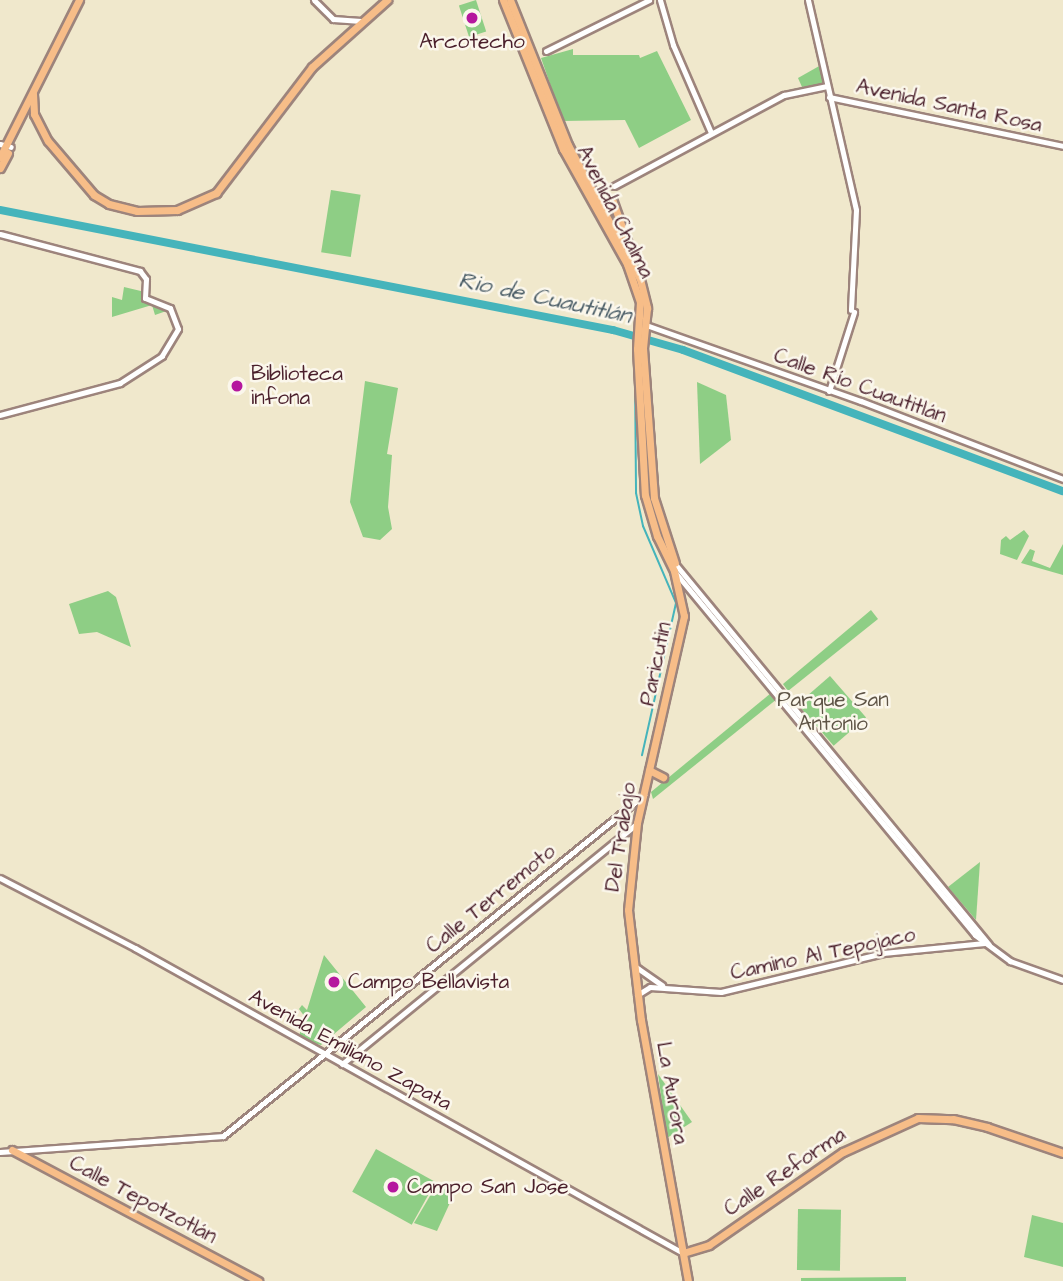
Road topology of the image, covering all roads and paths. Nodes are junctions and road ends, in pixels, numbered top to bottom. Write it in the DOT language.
graph roads {
  1 [pos="79,0"];
  2 [pos="314,0"];
  3 [pos="387,0"];
  4 [pos="503,0"];
  5 [pos="510,0"];
  6 [pos="649,0"];
  7 [pos="660,0"];
  8 [pos="808,0"];
  9 [pos="362,21"];
  10 [pos="546,51"];
  11 [pos="827,86"];
  12 [pos="33,94"];
  13 [pos="829,97"];
  14 [pos="37,122"];
  15 [pos="711,133"];
  16 [pos="6,145"];
  17 [pos="1063,146"];
  18 [pos="0,158"];
  19 [pos="0,168"];
  20 [pos="614,186"];
  21 [pos="598,204"];
  22 [pos="0,234"];
  23 [pos="646,325"];
  24 [pos="641,339"];
  25 [pos="829,391"];
  26 [pos="0,415"];
  27 [pos="1063,479"];
  28 [pos="675,568"];
  29 [pos="649,770"];
  30 [pos="663,777"];
  31 [pos="644,795"];
  32 [pos="637,823"];
  33 [pos="0,878"];
  34 [pos="628,910"];
  35 [pos="987,943"];
  36 [pos="633,965"];
  37 [pos="1063,980"];
  38 [pos="665,987"];
  39 [pos="637,995"];
  40 [pos="326,1054"];
  41 [pos="342,1064"];
  42 [pos="12,1150"];
  43 [pos="0,1152"];
  44 [pos="1063,1153"];
  45 [pos="683,1253"];
  46 [pos="258,1281"];
  47 [pos="688,1281"];
  1 -- 12 [label="main road"];
  2 -- 9 [label="street"];
  3 -- 9 [label="main road"];
  4 -- 21 [label="main road, Avenida Chalma"];
  5 -- 21 [label="main road, Avenida Chalma"];
  6 -- 10 [label="street"];
  7 -- 15 [label="street"];
  8 -- 11 [label="street"];
  9 -- 14 [label="main road"];
  11 -- 13 [label="street"];
  11 -- 15 [label="street"];
  12 -- 14 [label="main road"];
  12 -- 16 [label="main road"];
  13 -- 17 [label="street, Avenida Santa Rosa"];
  13 -- 25 [label="street"];
  14 -- 16 [label="main road"];
  15 -- 20 [label="street"];
  16 -- 18 [label="main road"];
  16 -- 19 [label="main road"];
  21 -- 23 [label="main road, Avenida Chalma"];
  21 -- 24 [label="main road, Avenida Chalma"];
  22 -- 26 [label="street"];
  23 -- 24 [label="main road, Avenida Chalma"];
  23 -- 25 [label="street, Calle Río Cuautitlán"];
  24 -- 28 [label="main road, Avenida Chalma"];
  25 -- 27 [label="street, Calle Río Cuautitlán"];
  28 -- 29 [label="main road, Paricutin"];
  28 -- 35 [label="street"];
  29 -- 30 [label="main road"];
  29 -- 31 [label="main road, Del Trabajo"];
  31 -- 32 [label="main road, Del Trabajo"];
  31 -- 40 [label="street, Calle Terremoto"];
  32 -- 34 [label="main road, Del Trabajo"];
  32 -- 41 [label="street, Calle Terremoto"];
  33 -- 40 [label="street, Avenida Emiliano Zapata"];
  34 -- 36 [label="main road, La Aurora"];
  35 -- 37 [label="street"];
  35 -- 38 [label="street, Camino Al Tepojaco"];
  36 -- 38 [label="street, Camino Al Tepojaco"];
  36 -- 39 [label="main road, La Aurora"];
  38 -- 39 [label="street, Camino Al Tepojaco"];
  39 -- 45 [label="main road, La Aurora"];
  40 -- 41 [label="street, Avenida Emiliano Zapata"];
  40 -- 42 [label="street, Calle Terremoto"];
  41 -- 45 [label="street, Avenida Emiliano Zapata"];
  42 -- 43 [label="street"];
  42 -- 46 [label="main road, Calle Tepotzotlán"];
  44 -- 45 [label="main road, Calle Reforma"];
  45 -- 47 [label="main road, La Aurora"];
}
